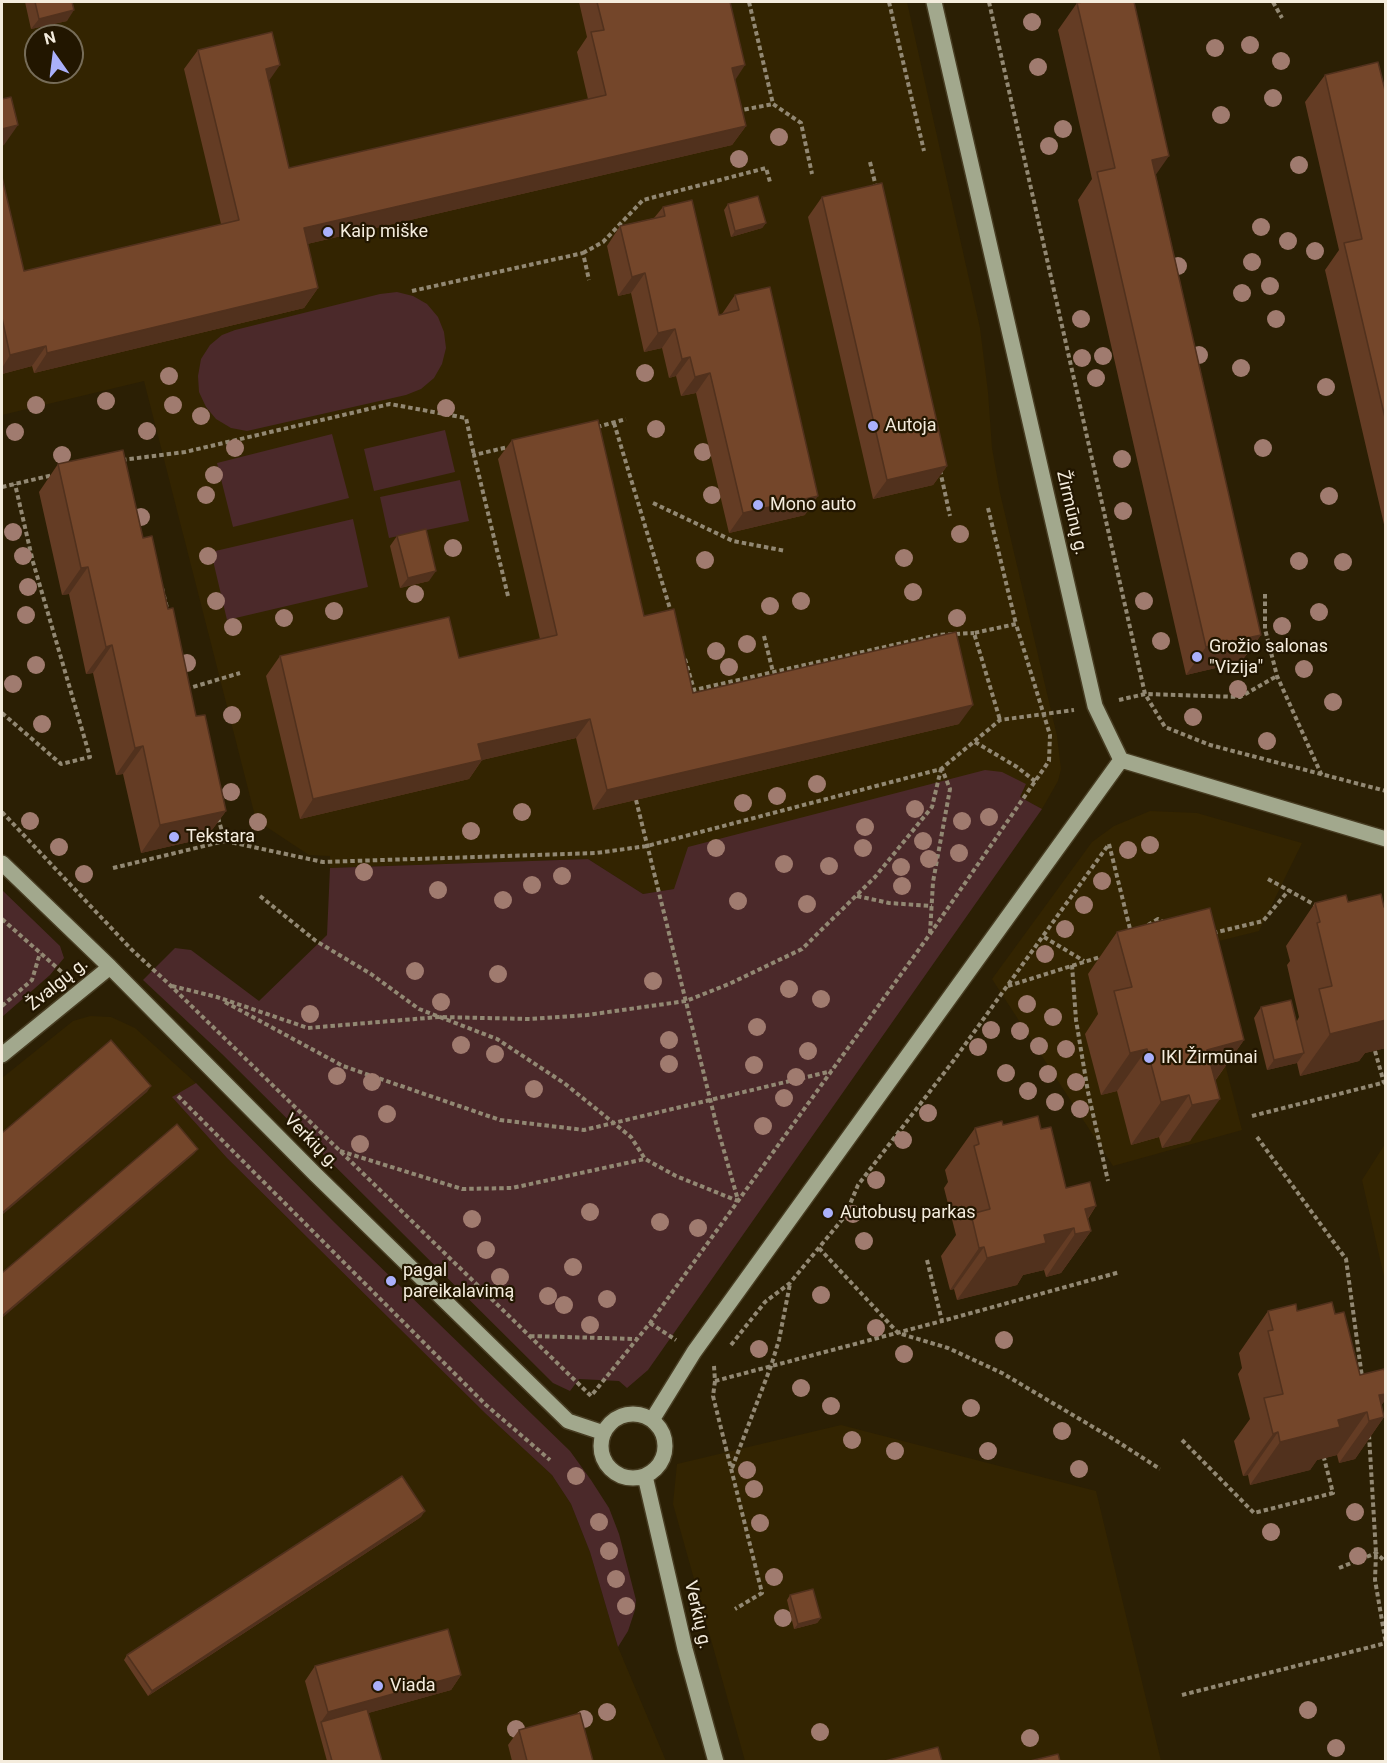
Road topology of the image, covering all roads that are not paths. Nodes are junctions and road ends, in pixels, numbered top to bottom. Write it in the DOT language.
graph roads {
  1 [pos="934,2"];
  2 [pos="1122,760"];
  3 [pos="1386,839"];
  4 [pos="2,863"];
  5 [pos="110,967"];
  6 [pos="2,1055"];
  7 [pos="652,1420"];
  8 [pos="604,1433"];
  9 [pos="645,1476"];
  10 [pos="716,1761"];
  1 -- 2 [label="main road, Žirmūnų g."];
  2 -- 3 [label="main road"];
  2 -- 7 [label="main road"];
  4 -- 5 [label="main road, Verkių g."];
  5 -- 6 [label="main road, Žvalgų g."];
  5 -- 8 [label="main road, Verkių g."];
  7 -- 8 [label="main road"];
  7 -- 9 [label="main road"];
  8 -- 9 [label="main road"];
  9 -- 10 [label="main road, Verkių g."];
}
